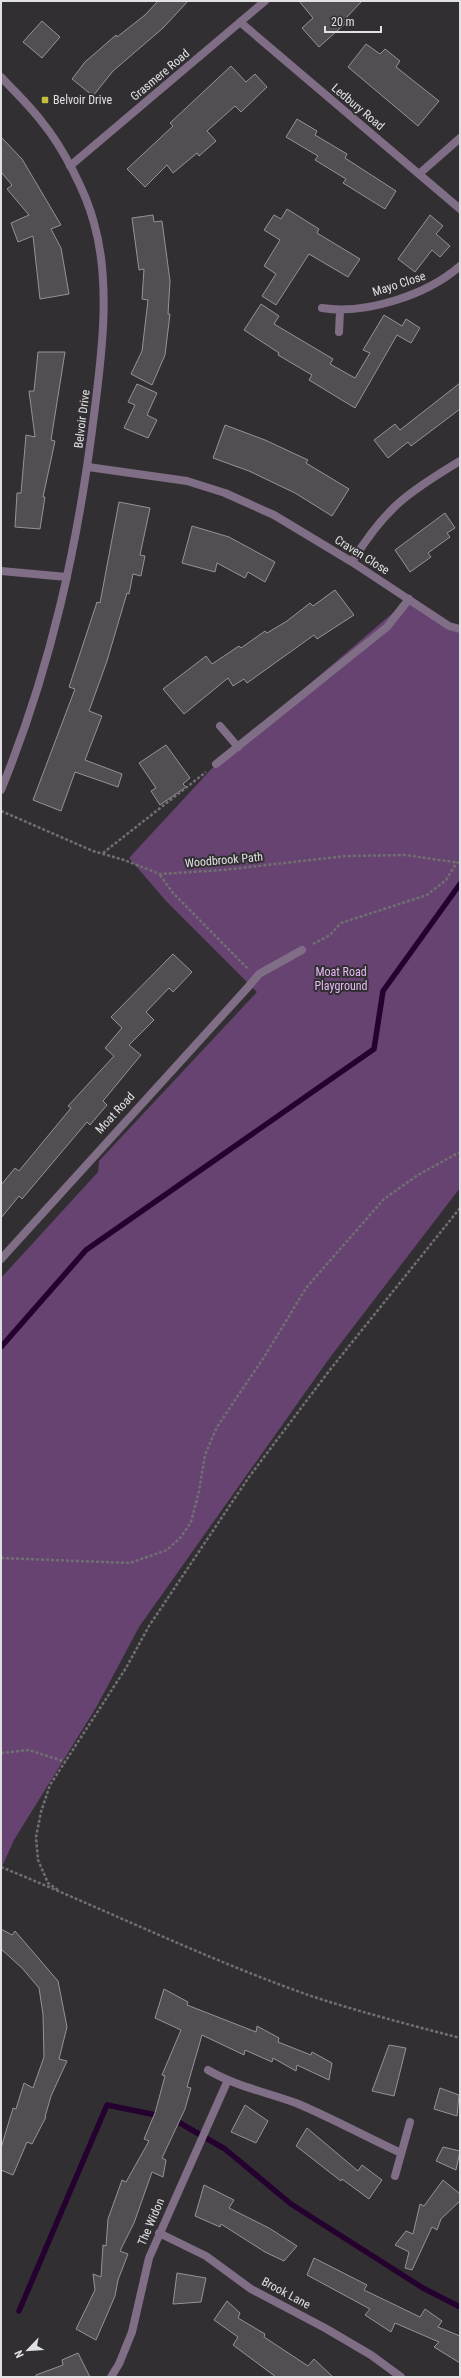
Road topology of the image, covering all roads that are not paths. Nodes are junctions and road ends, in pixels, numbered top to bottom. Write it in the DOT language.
graph roads {
  1 [pos="265,1"];
  2 [pos="240,22"];
  3 [pos="1,77"];
  4 [pos="460,138"];
  5 [pos="70,166"];
  6 [pos="419,174"];
  7 [pos="460,209"];
  8 [pos="460,266"];
  9 [pos="322,308"];
  10 [pos="340,311"];
  11 [pos="339,332"];
  12 [pos="460,461"];
  13 [pos="88,468"];
  14 [pos="352,562"];
  15 [pos="1,571"];
  16 [pos="67,577"];
  17 [pos="409,599"];
  18 [pos="460,629"];
  19 [pos="220,726"];
  20 [pos="238,747"];
  21 [pos="216,764"];
  22 [pos="1,790"];
  23 [pos="302,950"];
  24 [pos="1,1259"];
  25 [pos="208,2070"];
  26 [pos="227,2082"];
  27 [pos="410,2122"];
  28 [pos="401,2153"];
  29 [pos="395,2176"];
  30 [pos="159,2233"];
  31 [pos="111,2377"];
  32 [pos="401,2377"];
  1 -- 2 [label="street, Grasmere Road"];
  2 -- 5 [label="street, Grasmere Road"];
  2 -- 6 [label="street, Ledbury Road"];
  3 -- 5 [label="street, Belvoir Drive"];
  4 -- 6 [label="street"];
  5 -- 13 [label="street, Belvoir Drive"];
  6 -- 7 [label="street, Ledbury Road"];
  8 -- 10 [label="street, Mayo Close"];
  9 -- 10 [label="street, Mayo Close"];
  10 -- 11 [label="street"];
  12 -- 14 [label="street"];
  13 -- 14 [label="street, Craven Close"];
  13 -- 16 [label="street, Belvoir Drive"];
  14 -- 17 [label="street, Craven Close"];
  15 -- 16 [label="street"];
  16 -- 22 [label="street, Belvoir Drive"];
  17 -- 18 [label="street, Craven Close"];
  17 -- 20 [label="street"];
  19 -- 20 [label="street"];
  20 -- 21 [label="street"];
  23 -- 24 [label="street, Moat Road"];
  25 -- 26 [label="street"];
  26 -- 28 [label="street"];
  26 -- 30 [label="street, The Widon"];
  27 -- 28 [label="street"];
  28 -- 29 [label="street"];
  30 -- 31 [label="street, The Widon"];
  30 -- 32 [label="street, Brook Lane"];
}
